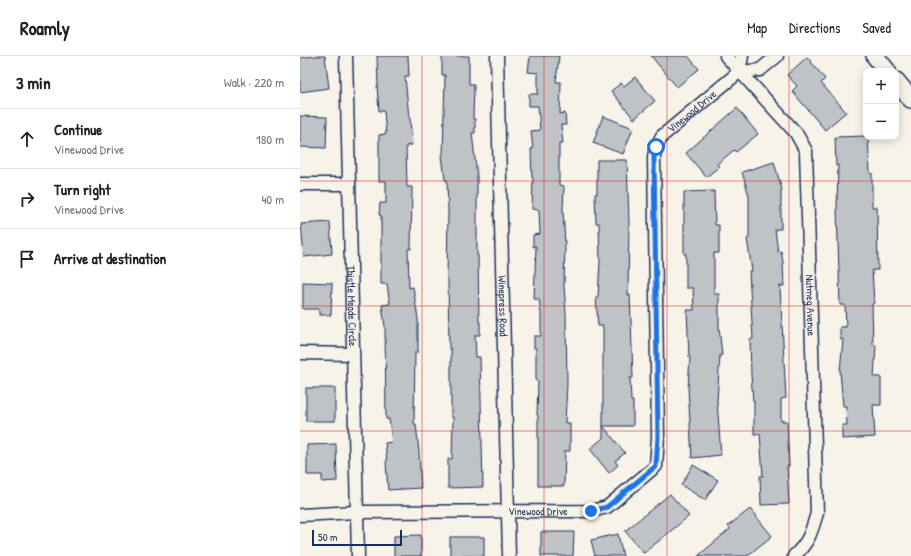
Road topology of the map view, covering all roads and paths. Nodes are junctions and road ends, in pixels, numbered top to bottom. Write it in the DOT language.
graph roads {
  1 [pos="346,56"];
  2 [pos="497,56"];
  3 [pos="726,56"];
  4 [pos="742,56"];
  5 [pos="777,56"];
  6 [pos="874,56"];
  7 [pos="884,68"];
  8 [pos="739,72"];
  9 [pos="899,85"];
  10 [pos="911,99"];
  11 [pos="300,184"];
  12 [pos="349,184"];
  13 [pos="300,353"];
  14 [pos="352,354"];
  15 [pos="508,511"];
  16 [pos="356,512"];
  17 [pos="301,515"];
  18 [pos="358,556"];
  19 [pos="509,556"];
  20 [pos="794,556"];
  1 -- 12 [label="street, Thistle Meade Circle"];
  2 -- 15 [label="street, Winepress Road"];
  3 -- 8 [label="street"];
  4 -- 8 [label="street"];
  5 -- 8 [label="street"];
  6 -- 7 [label="main road"];
  8 -- 15 [label="street, Vinewood Drive"];
  8 -- 20 [label="street, Nutmeg Avenue"];
  9 -- 10 [label="main road"];
  11 -- 12 [label="street"];
  12 -- 14 [label="street, Thistle Meade Circle"];
  13 -- 14 [label="street"];
  14 -- 16 [label="street, Thistle Meade Circle"];
  15 -- 16 [label="street, Vinewood Drive"];
  15 -- 19 [label="street, Winepress Road"];
  16 -- 17 [label="street, Vinewood Drive"];
  16 -- 18 [label="street, Thistle Meade Circle"];
}
